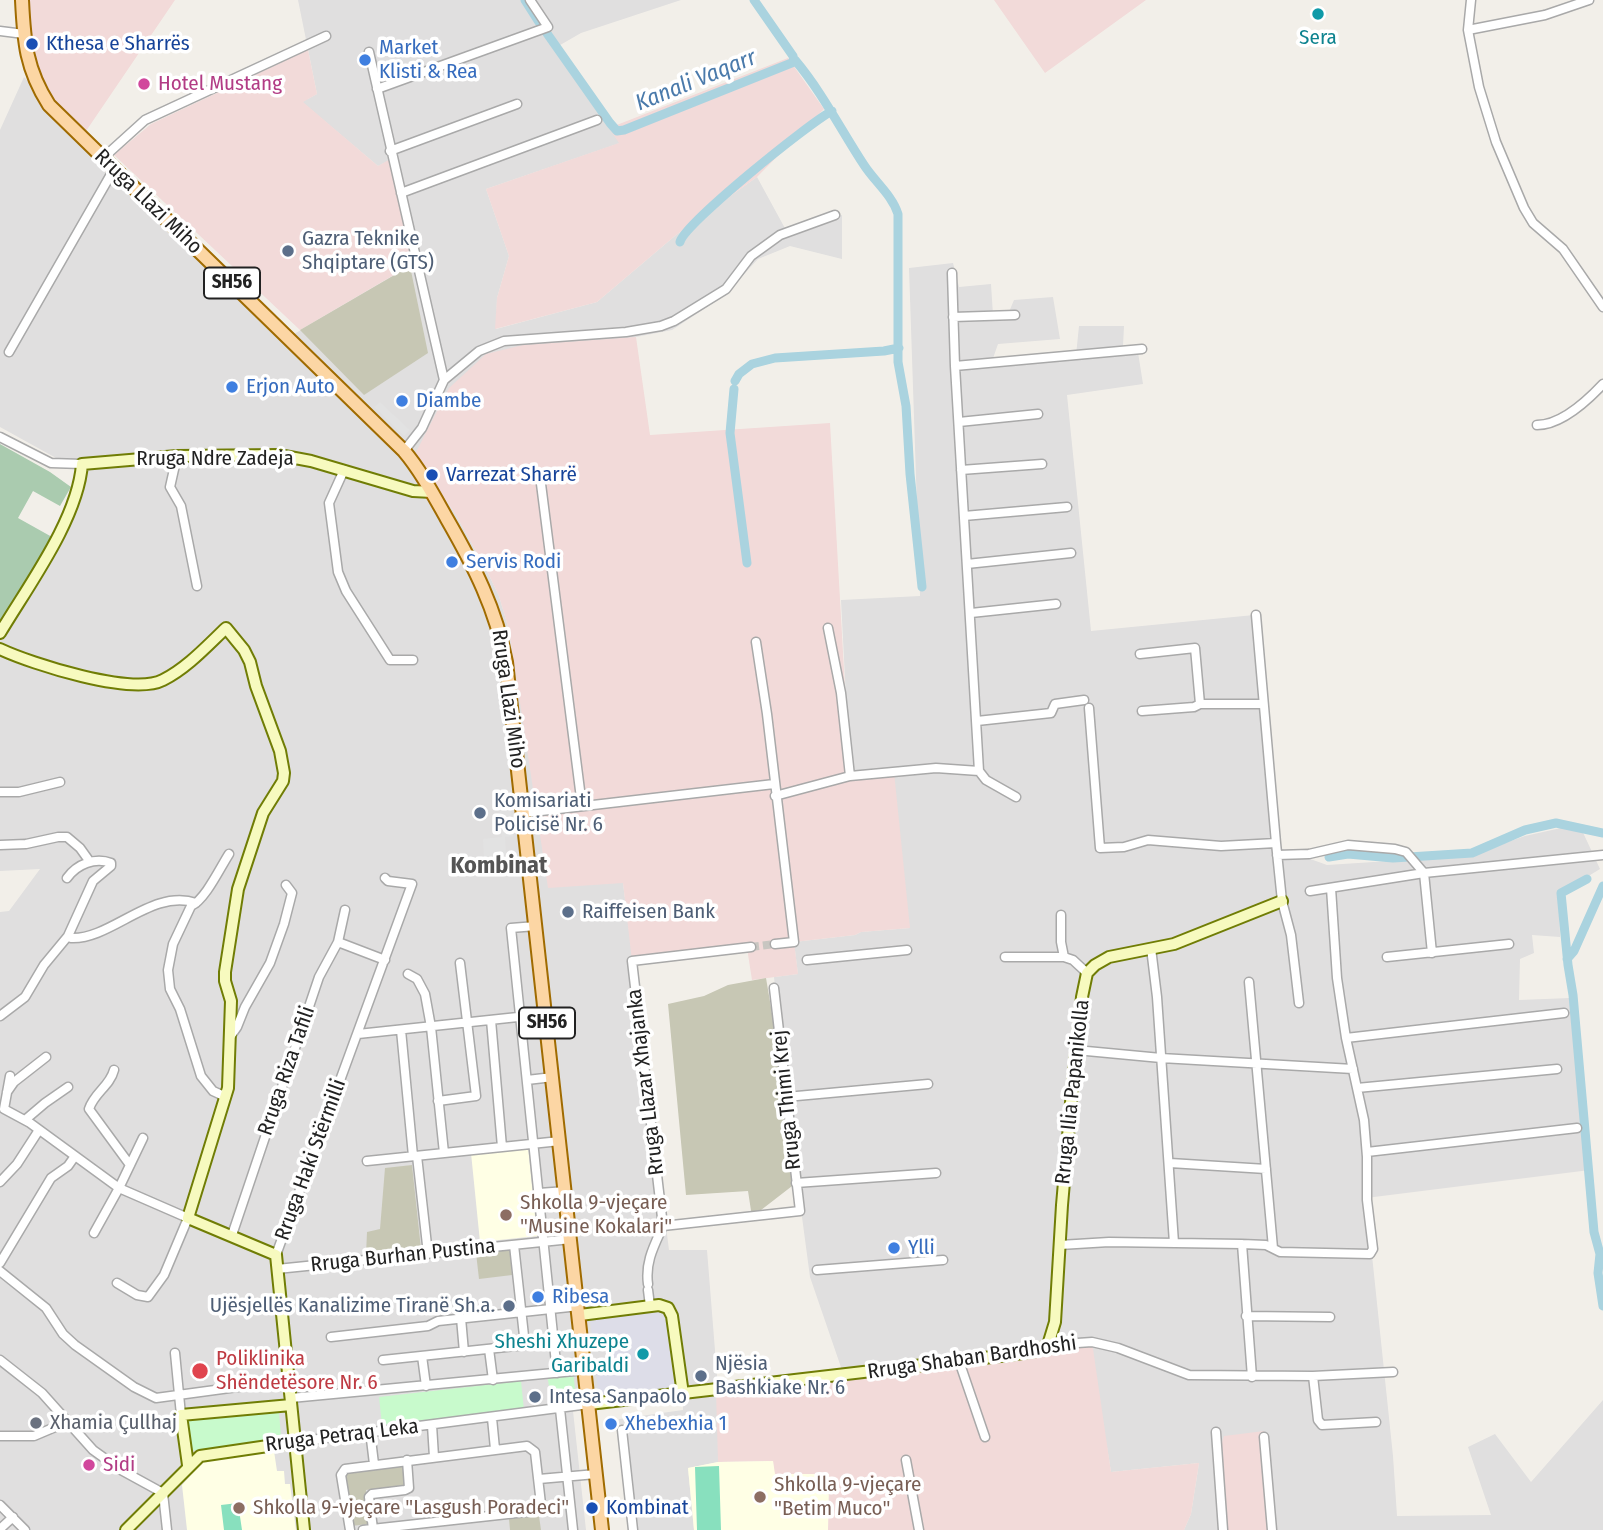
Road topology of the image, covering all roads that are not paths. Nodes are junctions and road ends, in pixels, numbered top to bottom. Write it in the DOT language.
graph roads {
  1 [pos="22,0"];
  2 [pos="530,0"];
  3 [pos="1471,0"];
  4 [pos="1589,0"];
  5 [pos="1468,30"];
  6 [pos="0,32"];
  7 [pos="24,34"];
  8 [pos="326,36"];
  9 [pos="369,52"];
  10 [pos="377,89"];
  11 [pos="517,104"];
  12 [pos="597,121"];
  13 [pos="390,151"];
  14 [pos="103,158"];
  15 [pos="114,169"];
  16 [pos="401,193"];
  17 [pos="835,215"];
  18 [pos="952,273"];
  19 [pos="1603,307"];
  20 [pos="1015,316"];
  21 [pos="953,317"];
  22 [pos="1142,349"];
  23 [pos="9,352"];
  24 [pos="955,366"];
  25 [pos="444,380"];
  26 [pos="1603,384"];
  27 [pos="1038,414"];
  28 [pos="959,422"];
  29 [pos="1537,425"];
  30 [pos="0,437"];
  31 [pos="404,451"];
  32 [pos="177,456"];
  33 [pos="82,464"];
  34 [pos="1042,464"];
  35 [pos="344,470"];
  36 [pos="961,470"];
  37 [pos="540,476"];
  38 [pos="432,492"];
  39 [pos="1067,507"];
  40 [pos="964,516"];
  41 [pos="1071,553"];
  42 [pos="967,564"];
  43 [pos="197,586"];
  44 [pos="1056,604"];
  45 [pos="971,613"];
  46 [pos="1256,615"];
  47 [pos="828,628"];
  48 [pos="0,633"];
  49 [pos="756,642"];
  50 [pos="0,649"];
  51 [pos="1140,654"];
  52 [pos="413,660"];
  53 [pos="1084,700"];
  54 [pos="1200,704"];
  55 [pos="1262,704"];
  56 [pos="1089,708"];
  57 [pos="1142,711"];
  58 [pos="978,721"];
  59 [pos="979,771"];
  60 [pos="850,776"];
  61 [pos="60,782"];
  62 [pos="774,784"];
  63 [pos="0,792"];
  64 [pos="775,796"];
  65 [pos="1016,797"];
  66 [pos="582,806"];
  67 [pos="524,813"];
  68 [pos="1276,844"];
  69 [pos="0,845"];
  70 [pos="229,855"];
  71 [pos="1277,855"];
  72 [pos="1603,855"];
  73 [pos="90,862"];
  74 [pos="1421,871"];
  75 [pos="385,877"];
  76 [pos="67,878"];
  77 [pos="286,885"];
  78 [pos="1331,888"];
  79 [pos="1310,891"];
  80 [pos="1282,901"];
  81 [pos="196,903"];
  82 [pos="345,910"];
  83 [pos="1061,915"];
  84 [pos="536,926"];
  85 [pos="68,936"];
  86 [pos="338,942"];
  87 [pos="775,944"];
  88 [pos="1509,944"];
  89 [pos="751,947"];
  90 [pos="1151,948"];
  91 [pos="907,950"];
  92 [pos="1432,953"];
  93 [pos="1005,957"];
  94 [pos="1065,957"];
  95 [pos="1387,957"];
  96 [pos="385,960"];
  97 [pos="807,960"];
  98 [pos="460,963"];
  99 [pos="1087,973"];
  100 [pos="408,974"];
  101 [pos="1249,982"];
  102 [pos="774,988"];
  103 [pos="1298,1003"];
  104 [pos="1564,1013"];
  105 [pos="546,1014"];
  106 [pos="0,1016"];
  107 [pos="520,1017"];
  108 [pos="491,1020"];
  109 [pos="467,1023"];
  110 [pos="431,1027"];
  111 [pos="401,1030"];
  112 [pos="358,1034"];
  113 [pos="230,1037"];
  114 [pos="1346,1038"];
  115 [pos="1076,1050"];
  116 [pos="46,1058"];
  117 [pos="1161,1058"];
  118 [pos="1256,1064"];
  119 [pos="1353,1069"];
  120 [pos="1557,1069"];
  121 [pos="114,1070"];
  122 [pos="10,1076"];
  123 [pos="553,1077"];
  124 [pos="527,1080"];
  125 [pos="928,1084"];
  126 [pos="68,1087"];
  127 [pos="1357,1088"];
  128 [pos="5,1094"];
  129 [pos="226,1097"];
  130 [pos="786,1097"];
  131 [pos="438,1101"];
  132 [pos="25,1120"];
  133 [pos="1577,1128"];
  134 [pos="38,1130"];
  135 [pos="143,1138"];
  136 [pos="560,1141"];
  137 [pos="533,1143"];
  138 [pos="502,1147"];
  139 [pos="1367,1152"];
  140 [pos="444,1153"];
  141 [pos="75,1156"];
  142 [pos="415,1156"];
  143 [pos="367,1161"];
  144 [pos="1170,1163"];
  145 [pos="130,1165"];
  146 [pos="1266,1169"];
  147 [pos="936,1172"];
  148 [pos="0,1182"];
  149 [pos="796,1184"];
  150 [pos="119,1188"];
  151 [pos="566,1191"];
  152 [pos="539,1193"];
  153 [pos="188,1218"];
  154 [pos="663,1226"];
  155 [pos="93,1233"];
  156 [pos="232,1235"];
  157 [pos="571,1239"];
  158 [pos="544,1242"];
  159 [pos="1174,1243"];
  160 [pos="1242,1244"];
  161 [pos="514,1245"];
  162 [pos="1060,1245"];
  163 [pos="1273,1248"];
  164 [pos="428,1254"];
  165 [pos="276,1255"];
  166 [pos="943,1260"];
  167 [pos="0,1263"];
  168 [pos="277,1269"];
  169 [pos="0,1270"];
  170 [pos="817,1270"];
  171 [pos="117,1283"];
  172 [pos="650,1306"];
  173 [pos="551,1309"];
  174 [pos="579,1310"];
  175 [pos="522,1312"];
  176 [pos="1246,1316"];
  177 [pos="1330,1317"];
  178 [pos="461,1318"];
  179 [pos="331,1337"];
  180 [pos="1048,1346"];
  181 [pos="489,1349"];
  182 [pos="464,1352"];
  183 [pos="175,1353"];
  184 [pos="422,1356"];
  185 [pos="0,1360"];
  186 [pos="383,1360"];
  187 [pos="959,1361"];
  188 [pos="585,1370"];
  189 [pos="1393,1372"];
  190 [pos="557,1373"];
  191 [pos="1313,1376"];
  192 [pos="1252,1377"];
  193 [pos="289,1380"];
  194 [pos="492,1380"];
  195 [pos="426,1387"];
  196 [pos="178,1393"];
  197 [pos="684,1394"];
  198 [pos="291,1401"];
  199 [pos="589,1404"];
  200 [pos="560,1409"];
  201 [pos="181,1415"];
  202 [pos="492,1418"];
  203 [pos="66,1422"];
  204 [pos="1376,1422"];
  205 [pos="432,1425"];
  206 [pos="622,1430"];
  207 [pos="370,1432"];
  208 [pos="1216,1432"];
  209 [pos="0,1436"];
  210 [pos="985,1437"];
  211 [pos="1264,1437"];
  212 [pos="295,1442"];
  213 [pos="495,1449"];
  214 [pos="435,1457"];
  215 [pos="407,1460"];
  216 [pos="906,1460"];
  217 [pos="374,1464"];
  218 [pos="188,1465"];
  219 [pos="596,1474"];
  220 [pos="567,1476"];
  221 [pos="538,1479"];
  222 [pos="163,1493"];
  223 [pos="0,1505"];
  224 [pos="13,1517"];
  225 [pos="435,1526"];
  226 [pos="0,1529"];
  227 [pos="25,1530"];
  228 [pos="126,1530"];
  229 [pos="167,1530"];
  230 [pos="304,1530"];
  231 [pos="350,1530"];
  232 [pos="368,1530"];
  233 [pos="573,1530"];
  234 [pos="602,1530"];
  235 [pos="633,1530"];
  236 [pos="919,1530"];
  237 [pos="1223,1530"];
  238 [pos="1272,1530"];
  1 -- 7 [label="main road, Rruga Llazi Miho / SH56"];
  2 -- 10 [label="street"];
  3 -- 5 [label="street"];
  4 -- 5 [label="street"];
  5 -- 19 [label="street"];
  6 -- 7 [label="street"];
  7 -- 14 [label="main road, Rruga Llazi Miho / SH56"];
  8 -- 14 [label="street"];
  9 -- 10 [label="street"];
  10 -- 13 [label="street"];
  11 -- 13 [label="street"];
  12 -- 16 [label="street"];
  13 -- 16 [label="street"];
  14 -- 15 [label="main road, Rruga Llazi Miho / SH56"];
  15 -- 23 [label="street"];
  15 -- 31 [label="main road, Rruga Llazi Miho / SH56"];
  16 -- 25 [label="street"];
  17 -- 25 [label="street"];
  18 -- 21 [label="street"];
  20 -- 21 [label="street"];
  21 -- 24 [label="street"];
  22 -- 24 [label="street"];
  24 -- 28 [label="street"];
  25 -- 31 [label="street"];
  26 -- 29 [label="street"];
  27 -- 28 [label="street"];
  28 -- 36 [label="street"];
  30 -- 33 [label="street, Rruga Ndre Zadeja"];
  31 -- 38 [label="main road, Rruga Llazi Miho / SH56"];
  32 -- 33 [label="street, Rruga Ndre Zadeja"];
  32 -- 35 [label="street, Rruga Ndre Zadeja"];
  32 -- 43 [label="street"];
  33 -- 48 [label="street"];
  34 -- 36 [label="street"];
  35 -- 38 [label="street, Rruga Ndre Zadeja"];
  35 -- 52 [label="street"];
  36 -- 40 [label="street"];
  37 -- 66 [label="street"];
  38 -- 67 [label="main road, Rruga Llazi Miho / SH56"];
  39 -- 40 [label="street"];
  40 -- 42 [label="street"];
  41 -- 42 [label="street"];
  42 -- 45 [label="street"];
  44 -- 45 [label="street"];
  45 -- 58 [label="street"];
  46 -- 55 [label="street"];
  47 -- 60 [label="street"];
  49 -- 62 [label="street"];
  50 -- 113 [label="street"];
  51 -- 54 [label="street"];
  53 -- 58 [label="street"];
  54 -- 55 [label="street"];
  54 -- 57 [label="street"];
  55 -- 68 [label="street"];
  56 -- 68 [label="street"];
  58 -- 59 [label="street"];
  59 -- 60 [label="street"];
  59 -- 65 [label="street"];
  60 -- 64 [label="street"];
  61 -- 63 [label="street"];
  62 -- 64 [label="street"];
  62 -- 66 [label="street"];
  64 -- 87 [label="street"];
  66 -- 67 [label="street"];
  67 -- 84 [label="main road, Rruga Llazi Miho / SH56"];
  68 -- 71 [label="street"];
  69 -- 73 [label="street"];
  70 -- 81 [label="street"];
  71 -- 74 [label="street"];
  71 -- 80 [label="street"];
  72 -- 74 [label="street"];
  73 -- 76 [label="street"];
  73 -- 85 [label="street"];
  74 -- 78 [label="street"];
  74 -- 92 [label="street"];
  75 -- 96 [label="street, Rruga Haki Stërmilli"];
  77 -- 113 [label="street"];
  78 -- 79 [label="street"];
  78 -- 114 [label="street"];
  80 -- 90 [label="street, Rruga Ilia Papanikolla"];
  80 -- 103 [label="street"];
  81 -- 85 [label="street"];
  81 -- 129 [label="street"];
  82 -- 86 [label="street, Rruga Riza Tafili"];
  83 -- 94 [label="street"];
  84 -- 105 [label="main road, Rruga Llazi Miho / SH56"];
  84 -- 107 [label="street"];
  85 -- 106 [label="street"];
  86 -- 96 [label="street"];
  86 -- 156 [label="street, Rruga Riza Tafili"];
  88 -- 92 [label="street"];
  89 -- 154 [label="street, Rruga Llazar Xhajanka"];
  90 -- 99 [label="street, Rruga Ilia Papanikolla"];
  90 -- 117 [label="street"];
  91 -- 97 [label="street"];
  92 -- 95 [label="street"];
  93 -- 94 [label="street"];
  94 -- 99 [label="street"];
  96 -- 112 [label="street, Rruga Haki Stërmilli"];
  98 -- 109 [label="street"];
  99 -- 115 [label="street, Rruga Ilia Papanikolla"];
  100 -- 110 [label="street"];
  101 -- 118 [label="street"];
  102 -- 130 [label="street, Rruga Thimi Krej"];
  104 -- 114 [label="street"];
  105 -- 107 [label="street"];
  105 -- 123 [label="main road, Rruga Llazi Miho / SH56"];
  107 -- 108 [label="street"];
  107 -- 124 [label="street"];
  108 -- 109 [label="street"];
  108 -- 138 [label="street"];
  109 -- 110 [label="street"];
  109 -- 131 [label="street"];
  110 -- 111 [label="street"];
  110 -- 131 [label="street"];
  111 -- 112 [label="street"];
  111 -- 142 [label="street"];
  112 -- 165 [label="street, Rruga Haki Stërmilli"];
  113 -- 129 [label="street"];
  114 -- 119 [label="street"];
  115 -- 117 [label="street"];
  115 -- 162 [label="street, Rruga Ilia Papanikolla"];
  116 -- 128 [label="street"];
  117 -- 118 [label="street"];
  117 -- 144 [label="street"];
  118 -- 119 [label="street"];
  118 -- 146 [label="street"];
  119 -- 127 [label="street"];
  120 -- 127 [label="street"];
  121 -- 145 [label="street"];
  122 -- 128 [label="street"];
  123 -- 124 [label="street"];
  123 -- 136 [label="main road, Rruga Llazi Miho / SH56"];
  124 -- 137 [label="street"];
  125 -- 130 [label="street"];
  126 -- 132 [label="street"];
  127 -- 139 [label="street"];
  128 -- 132 [label="street"];
  129 -- 153 [label="street"];
  130 -- 149 [label="street, Rruga Thimi Krej"];
  131 -- 140 [label="street"];
  132 -- 134 [label="street"];
  133 -- 139 [label="street"];
  134 -- 141 [label="street"];
  134 -- 148 [label="street"];
  135 -- 145 [label="street"];
  136 -- 137 [label="street"];
  136 -- 151 [label="main road, Rruga Llazi Miho / SH56"];
  137 -- 138 [label="street"];
  137 -- 152 [label="street"];
  138 -- 140 [label="street"];
  139 -- 163 [label="street"];
  140 -- 142 [label="street"];
  141 -- 150 [label="street"];
  141 -- 167 [label="street"];
  142 -- 143 [label="street"];
  142 -- 164 [label="street"];
  144 -- 146 [label="street"];
  144 -- 159 [label="street"];
  145 -- 150 [label="street"];
  146 -- 163 [label="street"];
  147 -- 149 [label="street"];
  149 -- 154 [label="street, Rruga Thimi Krej"];
  150 -- 153 [label="street"];
  150 -- 155 [label="street"];
  151 -- 152 [label="street"];
  151 -- 157 [label="main road, Rruga Llazi Miho / SH56"];
  152 -- 158 [label="street"];
  153 -- 156 [label="street"];
  153 -- 171 [label="street"];
  154 -- 172 [label="street"];
  156 -- 165 [label="street"];
  157 -- 158 [label="street, Rruga Burhan Pustina"];
  157 -- 174 [label="main road, Rruga Llazi Miho / SH56"];
  158 -- 161 [label="street, Rruga Burhan Pustina"];
  158 -- 173 [label="street"];
  159 -- 160 [label="street"];
  159 -- 162 [label="street"];
  160 -- 163 [label="street"];
  160 -- 176 [label="street"];
  161 -- 164 [label="street, Rruga Burhan Pustina"];
  161 -- 175 [label="street"];
  162 -- 180 [label="street, Rruga Ilia Papanikolla"];
  164 -- 168 [label="street, Rruga Burhan Pustina"];
  165 -- 168 [label="street, Rruga Haki Stërmilli"];
  166 -- 170 [label="street"];
  168 -- 193 [label="street, Rruga Haki Stërmilli"];
  169 -- 196 [label="street"];
  172 -- 174 [label="street"];
  172 -- 197 [label="street"];
  173 -- 174 [label="street"];
  173 -- 175 [label="street"];
  173 -- 190 [label="street"];
  174 -- 188 [label="main road, Rruga Llazi Miho / SH56"];
  175 -- 178 [label="street"];
  175 -- 181 [label="street"];
  176 -- 177 [label="street"];
  176 -- 192 [label="street"];
  178 -- 179 [label="street"];
  178 -- 182 [label="street"];
  180 -- 187 [label="street, Rruga Shaban Bardhoshi"];
  180 -- 192 [label="street, Rruga Shaban Bardhoshi"];
  181 -- 182 [label="street"];
  181 -- 194 [label="street"];
  182 -- 184 [label="street"];
  183 -- 196 [label="street"];
  184 -- 186 [label="street"];
  184 -- 195 [label="street"];
  185 -- 203 [label="street"];
  187 -- 197 [label="street, Rruga Shaban Bardhoshi"];
  187 -- 210 [label="street"];
  188 -- 190 [label="street"];
  188 -- 199 [label="main road, Rruga Llazi Miho / SH56"];
  189 -- 191 [label="street, Rruga Shaban Bardhoshi"];
  190 -- 194 [label="street"];
  191 -- 192 [label="street, Rruga Shaban Bardhoshi"];
  191 -- 204 [label="street"];
  193 -- 196 [label="street"];
  193 -- 198 [label="street, Rruga Haki Stërmilli"];
  194 -- 195 [label="street"];
  195 -- 198 [label="street"];
  196 -- 201 [label="street"];
  197 -- 199 [label="street, Rruga Shaban Bardhoshi"];
  198 -- 201 [label="street"];
  198 -- 212 [label="street, Rruga Haki Stërmilli"];
  199 -- 200 [label="street, Rruga Petraq Leka"];
  199 -- 219 [label="main road, Rruga Llazi Miho / SH56"];
  200 -- 202 [label="street, Rruga Petraq Leka"];
  200 -- 220 [label="street"];
  201 -- 218 [label="street"];
  202 -- 205 [label="street, Rruga Petraq Leka"];
  202 -- 213 [label="street"];
  203 -- 209 [label="street"];
  203 -- 222 [label="street"];
  205 -- 207 [label="street, Rruga Petraq Leka"];
  205 -- 214 [label="street"];
  206 -- 235 [label="street"];
  207 -- 212 [label="street, Rruga Petraq Leka"];
  207 -- 217 [label="street"];
  208 -- 237 [label="street"];
  211 -- 238 [label="street"];
  212 -- 218 [label="street, Rruga Petraq Leka"];
  212 -- 230 [label="street, Rruga Haki Stërmilli"];
  213 -- 214 [label="street"];
  213 -- 221 [label="street"];
  214 -- 215 [label="street"];
  215 -- 217 [label="street"];
  215 -- 232 [label="street"];
  216 -- 236 [label="street"];
  217 -- 231 [label="street"];
  218 -- 222 [label="street, Rruga Petraq Leka"];
  219 -- 220 [label="street"];
  219 -- 234 [label="main road, Rruga Llazi Miho / SH56"];
  220 -- 221 [label="street"];
  220 -- 233 [label="street"];
  221 -- 225 [label="street"];
  222 -- 228 [label="street, Rruga Petraq Leka"];
  222 -- 229 [label="street"];
  223 -- 224 [label="street"];
  224 -- 226 [label="street"];
  224 -- 227 [label="street"];
  225 -- 232 [label="street"];
}
